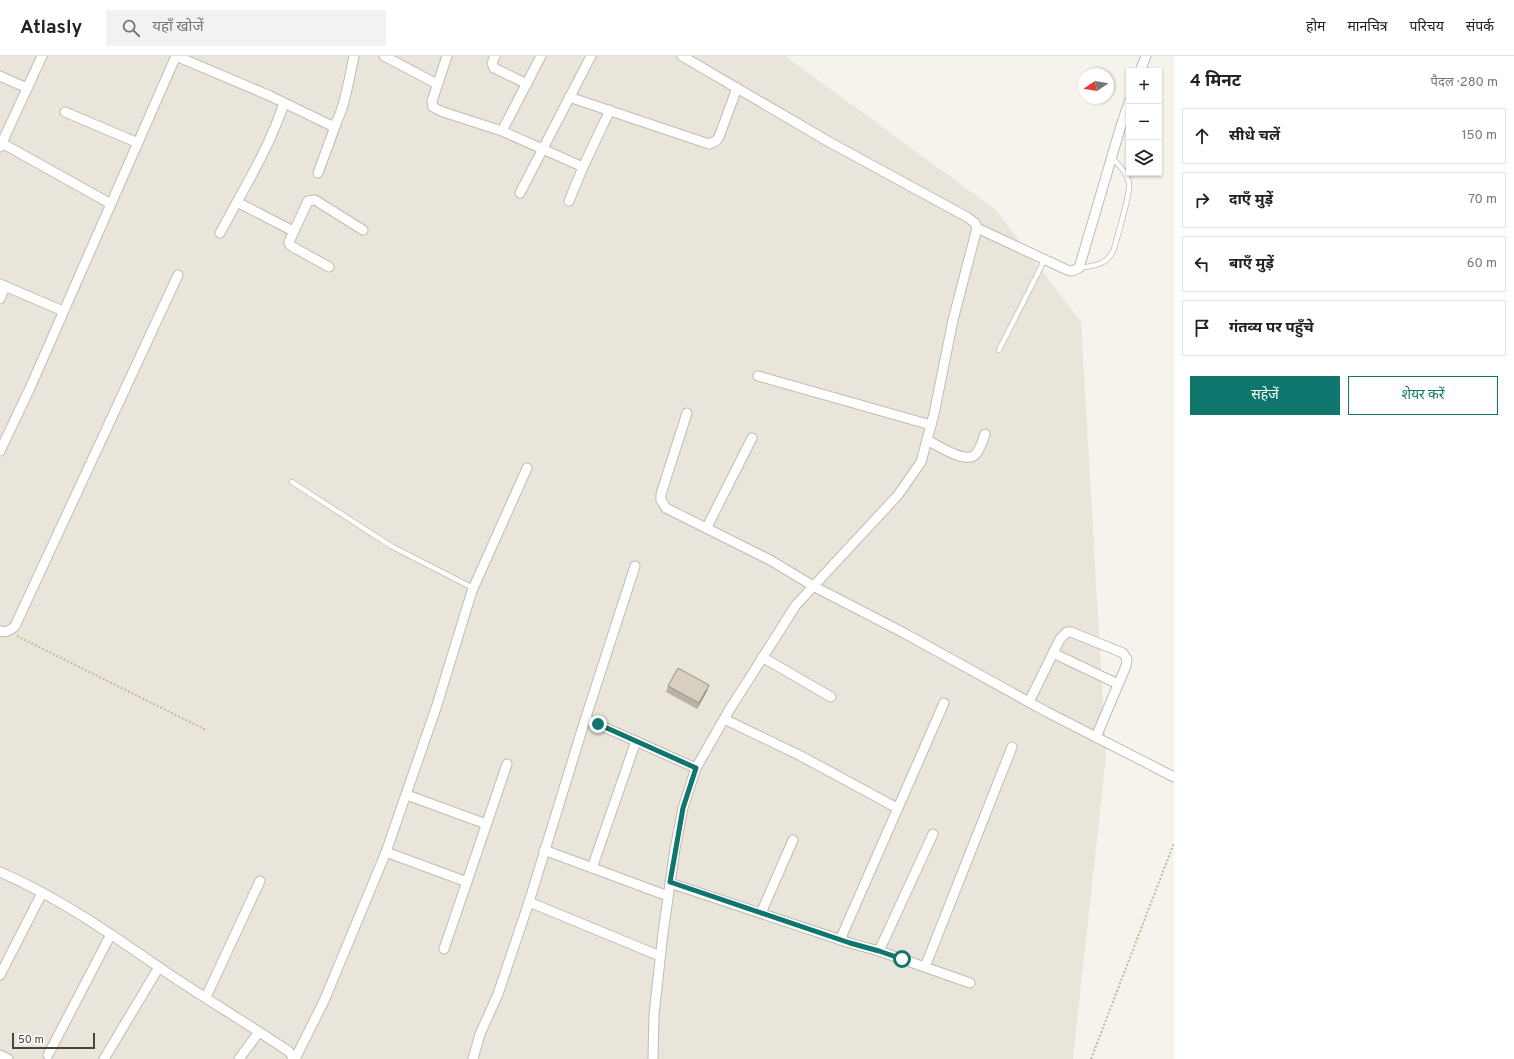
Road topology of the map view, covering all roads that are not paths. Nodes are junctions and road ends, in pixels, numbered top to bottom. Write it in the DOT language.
graph roads {
  1 [pos="42,56"];
  2 [pos="176,56"];
  3 [pos="354,56"];
  4 [pos="384,56"];
  5 [pos="447,56"];
  6 [pos="495,56"];
  7 [pos="541,56"];
  8 [pos="591,56"];
  9 [pos="682,56"];
  10 [pos="1146,56"];
  11 [pos="1141,68"];
  12 [pos="0,76"];
  13 [pos="437,84"];
  14 [pos="527,84"];
  15 [pos="27,88"];
  16 [pos="737,88"];
  17 [pos="569,97"];
  18 [pos="284,103"];
  19 [pos="1128,104"];
  20 [pos="610,110"];
  21 [pos="65,112"];
  22 [pos="336,124"];
  23 [pos="502,131"];
  24 [pos="138,142"];
  25 [pos="1,144"];
  26 [pos="543,149"];
  27 [pos="1112,157"];
  28 [pos="583,166"];
  29 [pos="318,173"];
  30 [pos="520,193"];
  31 [pos="569,201"];
  32 [pos="237,202"];
  33 [pos="111,204"];
  34 [pos="977,228"];
  35 [pos="363,230"];
  36 [pos="293,231"];
  37 [pos="220,233"];
  38 [pos="1045,258"];
  39 [pos="329,267"];
  40 [pos="1079,268"];
  41 [pos="178,275"];
  42 [pos="3,285"];
  43 [pos="0,300"];
  44 [pos="63,312"];
  45 [pos="998,350"];
  46 [pos="758,376"];
  47 [pos="687,413"];
  48 [pos="931,425"];
  49 [pos="985,434"];
  50 [pos="752,438"];
  51 [pos="927,440"];
  52 [pos="0,451"];
  53 [pos="527,468"];
  54 [pos="292,482"];
  55 [pos="707,528"];
  56 [pos="635,566"];
  57 [pos="815,586"];
  58 [pos="473,588"];
  59 [pos="4,631"];
  60 [pos="1053,653"];
  61 [pos="762,658"];
  62 [pos="1118,684"];
  63 [pos="831,697"];
  64 [pos="944,702"];
  65 [pos="1028,702"];
  66 [pos="586,718"];
  67 [pos="724,719"];
  68 [pos="1096,737"];
  69 [pos="636,741"];
  70 [pos="1012,748"];
  71 [pos="507,764"];
  72 [pos="696,768"];
  73 [pos="1174,777"];
  74 [pos="407,794"];
  75 [pos="897,808"];
  76 [pos="486,824"];
  77 [pos="933,834"];
  78 [pos="793,840"];
  79 [pos="544,850"];
  80 [pos="386,852"];
  81 [pos="592,868"];
  82 [pos="0,872"];
  83 [pos="260,881"];
  84 [pos="467,882"];
  85 [pos="670,882"];
  86 [pos="42,893"];
  87 [pos="668,896"];
  88 [pos="529,902"];
  89 [pos="761,913"];
  90 [pos="111,934"];
  91 [pos="840,940"];
  92 [pos="444,949"];
  93 [pos="879,951"];
  94 [pos="660,956"];
  95 [pos="159,967"];
  96 [pos="925,967"];
  97 [pos="0,975"];
  98 [pos="970,983"];
  99 [pos="206,997"];
  100 [pos="259,1032"];
  101 [pos="0,1055"];
  102 [pos="48,1056"];
  103 [pos="8,1059"];
  104 [pos="104,1059"];
  105 [pos="239,1059"];
  106 [pos="294,1059"];
  107 [pos="473,1059"];
  108 [pos="653,1059"];
  1 -- 15 [label="street"];
  2 -- 18 [label="street"];
  2 -- 24 [label="street"];
  3 -- 22 [label="street"];
  4 -- 13 [label="street"];
  5 -- 13 [label="street"];
  6 -- 14 [label="street"];
  7 -- 14 [label="street"];
  8 -- 17 [label="street"];
  9 -- 16 [label="street"];
  10 -- 11 [label="street"];
  12 -- 15 [label="street"];
  13 -- 23 [label="street"];
  14 -- 23 [label="street"];
  15 -- 25 [label="street"];
  16 -- 20 [label="street"];
  16 -- 34 [label="street"];
  17 -- 20 [label="street"];
  17 -- 26 [label="street"];
  18 -- 22 [label="street"];
  18 -- 32 [label="street"];
  19 -- 27 [label="street"];
  20 -- 28 [label="street"];
  21 -- 24 [label="street"];
  22 -- 29 [label="street"];
  23 -- 26 [label="street"];
  24 -- 33 [label="street"];
  25 -- 33 [label="street"];
  26 -- 28 [label="street"];
  26 -- 30 [label="street"];
  27 -- 40 [label="street"];
  27 -- 40 [label="lane"];
  28 -- 31 [label="street"];
  32 -- 36 [label="street"];
  32 -- 37 [label="street"];
  33 -- 44 [label="street"];
  34 -- 38 [label="street"];
  34 -- 48 [label="street"];
  35 -- 36 [label="street"];
  36 -- 39 [label="street"];
  38 -- 40 [label="street"];
  38 -- 45 [label="lane"];
  41 -- 59 [label="street"];
  42 -- 43 [label="street"];
  42 -- 44 [label="street"];
  44 -- 52 [label="street"];
  46 -- 48 [label="street"];
  47 -- 55 [label="street"];
  48 -- 51 [label="street"];
  49 -- 51 [label="street"];
  50 -- 55 [label="street"];
  51 -- 57 [label="street"];
  53 -- 58 [label="street"];
  54 -- 58 [label="lane"];
  55 -- 57 [label="street"];
  56 -- 66 [label="street"];
  57 -- 61 [label="street"];
  57 -- 65 [label="street"];
  58 -- 74 [label="street"];
  60 -- 62 [label="street"];
  60 -- 62 [label="street"];
  60 -- 65 [label="street"];
  61 -- 63 [label="street"];
  61 -- 67 [label="street"];
  62 -- 68 [label="street"];
  64 -- 75 [label="street"];
  65 -- 68 [label="street"];
  66 -- 69 [label="street"];
  66 -- 79 [label="street"];
  67 -- 72 [label="street"];
  67 -- 75 [label="street"];
  68 -- 73 [label="street"];
  69 -- 72 [label="street"];
  69 -- 81 [label="street"];
  70 -- 96 [label="street"];
  71 -- 76 [label="street"];
  72 -- 85 [label="street"];
  74 -- 76 [label="street"];
  74 -- 80 [label="street"];
  75 -- 91 [label="street"];
  76 -- 84 [label="street"];
  77 -- 93 [label="street"];
  78 -- 89 [label="street"];
  79 -- 81 [label="street"];
  79 -- 88 [label="street"];
  80 -- 84 [label="street"];
  80 -- 106 [label="street"];
  81 -- 87 [label="street"];
  82 -- 86 [label="street"];
  83 -- 99 [label="street"];
  84 -- 92 [label="street"];
  85 -- 87 [label="street"];
  85 -- 89 [label="street"];
  86 -- 90 [label="street"];
  86 -- 97 [label="street"];
  87 -- 94 [label="street"];
  88 -- 94 [label="street"];
  88 -- 107 [label="street"];
  89 -- 91 [label="street"];
  90 -- 95 [label="street"];
  90 -- 102 [label="street"];
  91 -- 93 [label="street"];
  93 -- 96 [label="street"];
  94 -- 108 [label="street"];
  95 -- 99 [label="street"];
  95 -- 104 [label="street"];
  96 -- 98 [label="street"];
  99 -- 100 [label="street"];
  100 -- 105 [label="street"];
  100 -- 106 [label="street"];
  101 -- 103 [label="street"];
}
